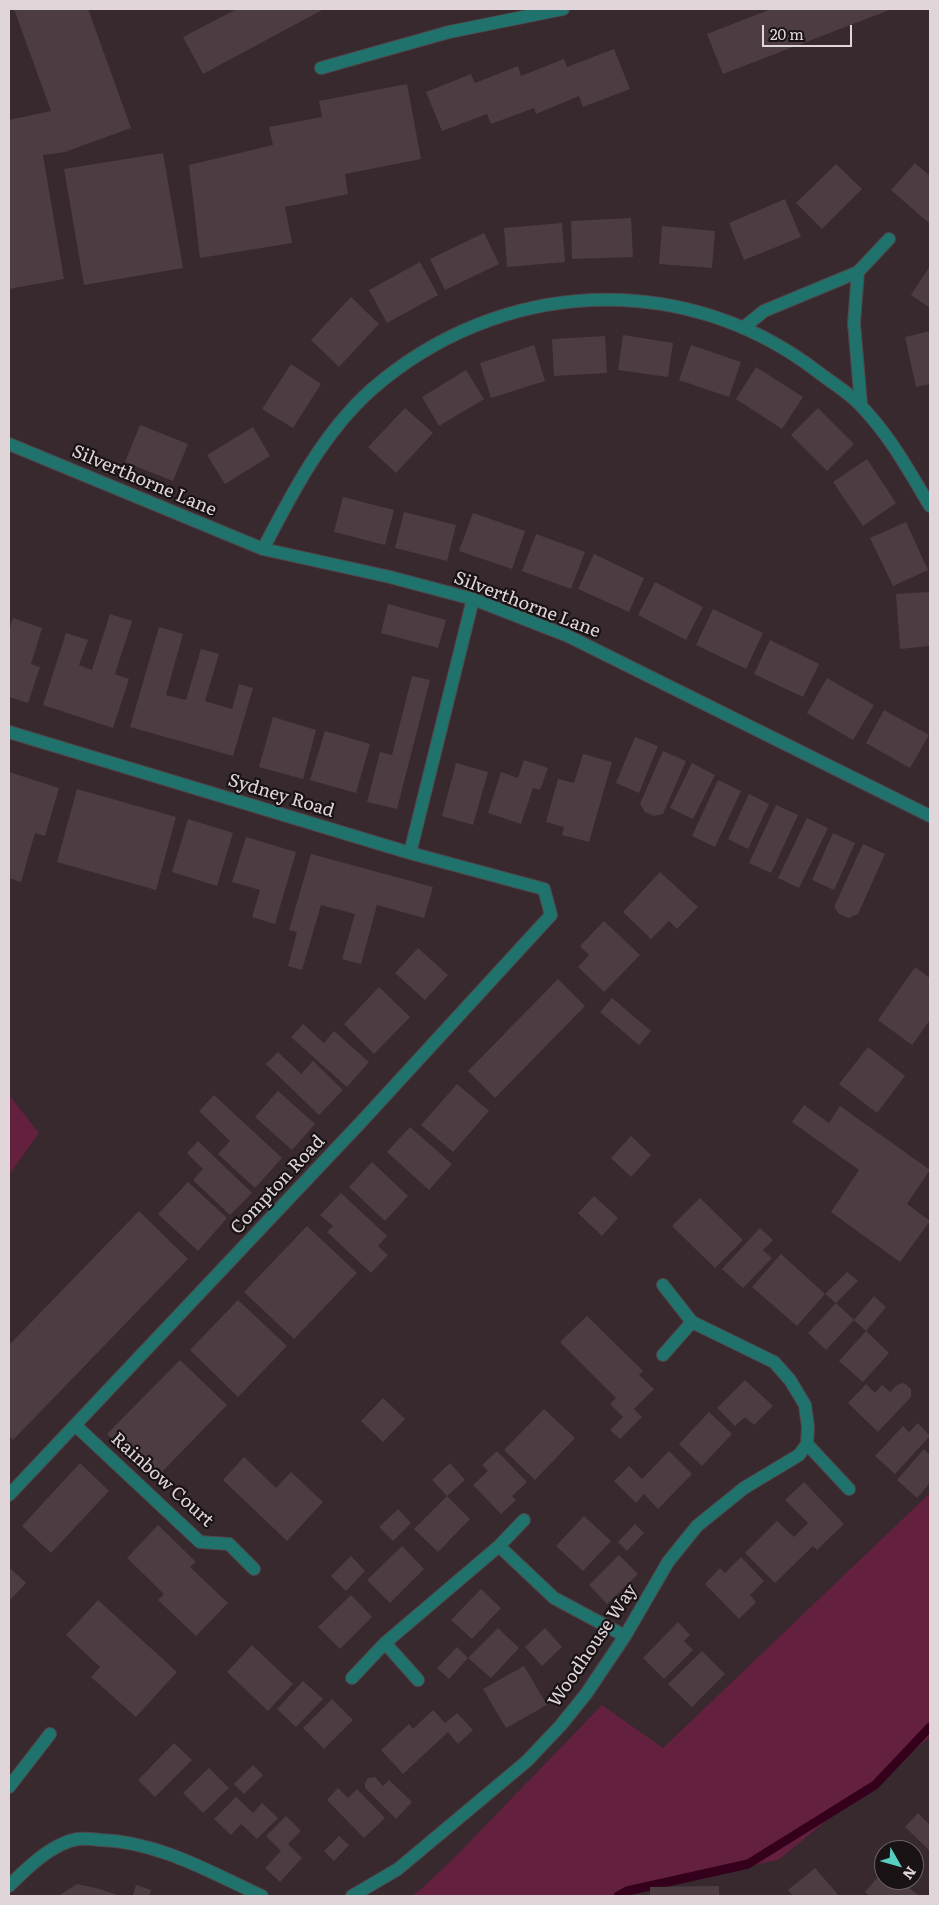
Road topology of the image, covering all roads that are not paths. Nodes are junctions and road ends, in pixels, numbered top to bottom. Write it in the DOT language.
graph roads {
  1 [pos="563,9"];
  2 [pos="321,68"];
  3 [pos="889,239"];
  4 [pos="858,272"];
  5 [pos="743,328"];
  6 [pos="861,405"];
  7 [pos="9,444"];
  8 [pos="930,506"];
  9 [pos="263,549"];
  10 [pos="473,599"];
  11 [pos="9,732"];
  12 [pos="930,816"];
  13 [pos="410,853"];
  14 [pos="544,889"];
  15 [pos="663,1285"];
  16 [pos="692,1322"];
  17 [pos="663,1355"];
  18 [pos="75,1425"];
  19 [pos="807,1444"];
  20 [pos="849,1489"];
  21 [pos="9,1495"];
  22 [pos="524,1520"];
  23 [pos="498,1546"];
  24 [pos="254,1569"];
  25 [pos="626,1636"];
  26 [pos="385,1643"];
  27 [pos="352,1678"];
  28 [pos="418,1680"];
  29 [pos="50,1734"];
  30 [pos="9,1786"];
  31 [pos="9,1886"];
  32 [pos="262,1896"];
  33 [pos="352,1896"];
  1 -- 2 [label="street"];
  3 -- 4 [label="street"];
  4 -- 5 [label="street"];
  4 -- 6 [label="street"];
  5 -- 6 [label="street"];
  5 -- 9 [label="street"];
  6 -- 8 [label="street"];
  7 -- 9 [label="street, Silverthorne Lane"];
  9 -- 10 [label="street, Silverthorne Lane"];
  10 -- 12 [label="street, Silverthorne Lane"];
  10 -- 13 [label="street"];
  11 -- 13 [label="street, Sydney Road"];
  13 -- 14 [label="street, Sydney Road"];
  14 -- 18 [label="street, Compton Road"];
  15 -- 16 [label="street"];
  16 -- 17 [label="street"];
  16 -- 19 [label="street"];
  18 -- 21 [label="street, Compton Road"];
  18 -- 24 [label="street, Rainbow Court"];
  19 -- 20 [label="street"];
  19 -- 25 [label="street, Woodhouse Way"];
  22 -- 23 [label="street"];
  23 -- 25 [label="street"];
  23 -- 26 [label="street"];
  25 -- 33 [label="street, Woodhouse Way"];
  26 -- 27 [label="street"];
  26 -- 28 [label="street"];
  29 -- 30 [label="street"];
  31 -- 32 [label="street"];
}
